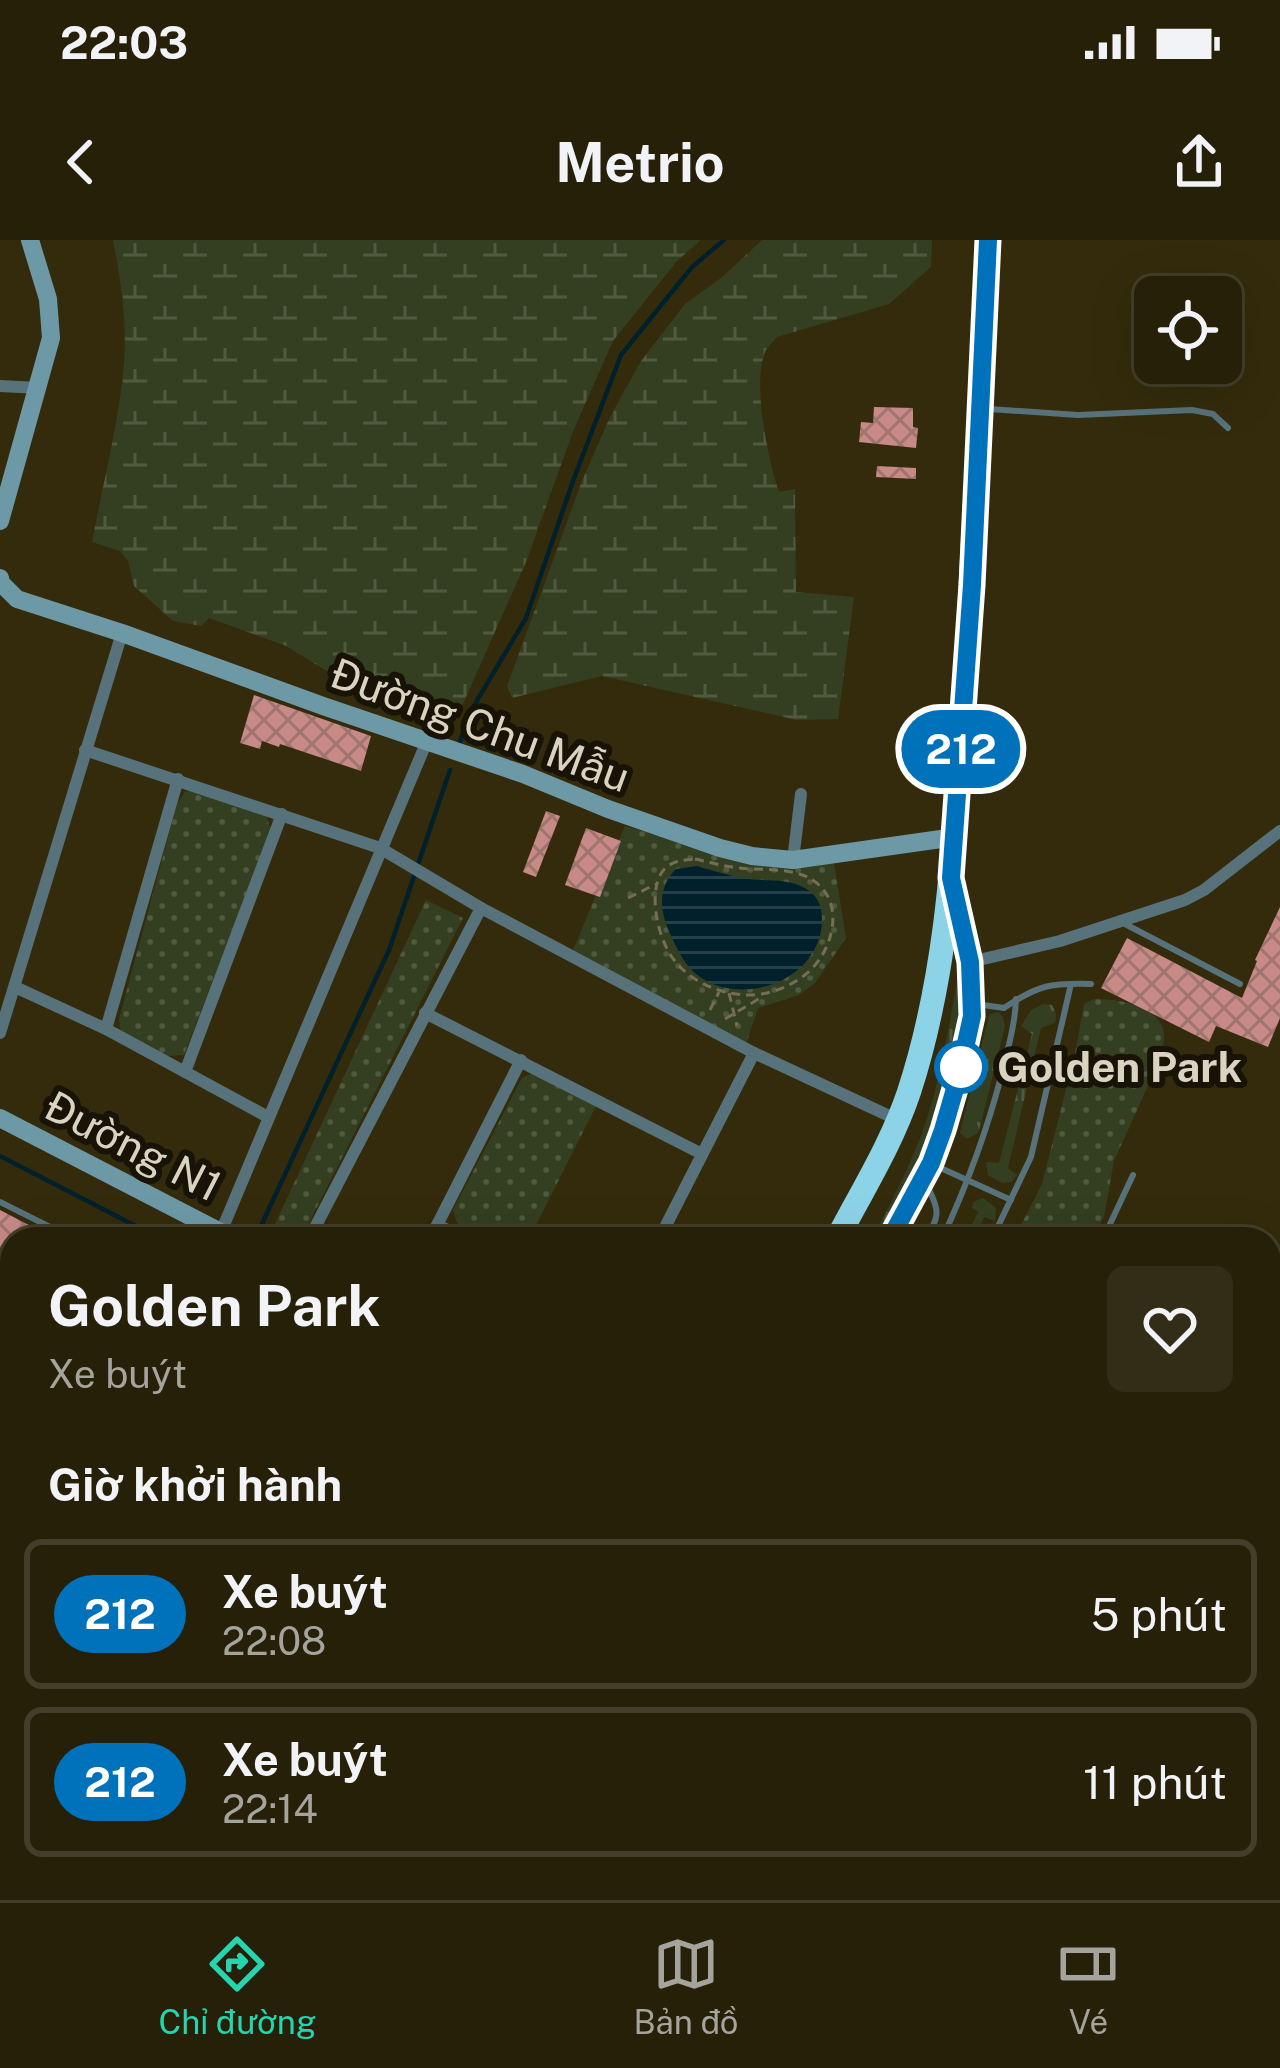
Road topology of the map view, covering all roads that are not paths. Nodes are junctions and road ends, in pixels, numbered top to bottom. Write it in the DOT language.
graph roads {
  1 [pos="30,240"];
  2 [pos="988,240"];
  3 [pos="0,386"];
  4 [pos="39,388"];
  5 [pos="979,409"];
  6 [pos="1228,428"];
  7 [pos="0,521"];
  8 [pos="0,578"];
  9 [pos="122,633"];
  10 [pos="427,741"];
  11 [pos="85,750"];
  12 [pos="178,779"];
  13 [pos="801,794"];
  14 [pos="282,814"];
  15 [pos="1280,831"];
  16 [pos="955,837"];
  17 [pos="386,852"];
  18 [pos="793,860"];
  19 [pos="951,878"];
  20 [pos="481,908"];
  21 [pos="1121,922"];
  22 [pos="970,962"];
  23 [pos="1071,984"];
  24 [pos="1091,984"];
  25 [pos="1240,984"];
  26 [pos="14,987"];
  27 [pos="1016,999"];
  28 [pos="972,1004"];
  29 [pos="425,1012"];
  30 [pos="106,1029"];
  31 [pos="0,1033"];
  32 [pos="754,1053"];
  33 [pos="521,1060"];
  34 [pos="185,1072"];
  35 [pos="268,1117"];
  36 [pos="0,1118"];
  37 [pos="898,1120"];
  38 [pos="702,1154"];
  39 [pos="931,1163"];
  40 [pos="1132,1175"];
  41 [pos="969,1180"];
  42 [pos="918,1186"];
  43 [pos="1011,1200"];
  44 [pos="0,1202"];
  45 [pos="437,1225"];
  46 [pos="50,1227"];
  47 [pos="210,1227"];
  48 [pos="230,1227"];
  49 [pos="314,1227"];
  50 [pos="441,1227"];
  51 [pos="664,1227"];
  52 [pos="842,1227"];
  53 [pos="896,1227"];
  54 [pos="932,1227"];
  55 [pos="947,1227"];
  56 [pos="998,1227"];
  57 [pos="1108,1227"];
  1 -- 4 [label="street"];
  2 -- 5 [label="highway"];
  3 -- 4 [label="street"];
  4 -- 7 [label="street"];
  5 -- 6 [label="lane"];
  5 -- 16 [label="highway"];
  8 -- 9 [label="street, Đường Chu Mẫu"];
  9 -- 10 [label="street, Đường Chu Mẫu"];
  9 -- 11 [label="street"];
  10 -- 17 [label="street"];
  10 -- 18 [label="street, Đường Chu Mẫu"];
  11 -- 12 [label="street"];
  11 -- 26 [label="street"];
  12 -- 14 [label="street"];
  12 -- 30 [label="street"];
  13 -- 18 [label="street"];
  14 -- 17 [label="street"];
  14 -- 34 [label="street"];
  15 -- 21 [label="street"];
  16 -- 18 [label="street, Đường Chu Mẫu"];
  16 -- 19 [label="highway"];
  17 -- 20 [label="street"];
  17 -- 35 [label="street"];
  19 -- 22 [label="street"];
  19 -- 37 [label="highway"];
  20 -- 29 [label="street"];
  20 -- 32 [label="street"];
  21 -- 22 [label="street"];
  21 -- 25 [label="lane"];
  22 -- 28 [label="street"];
  23 -- 24 [label="lane"];
  23 -- 27 [label="lane"];
  23 -- 43 [label="lane"];
  26 -- 30 [label="street"];
  26 -- 31 [label="street"];
  27 -- 28 [label="lane"];
  27 -- 41 [label="lane"];
  28 -- 39 [label="street"];
  29 -- 33 [label="street"];
  29 -- 49 [label="street"];
  30 -- 34 [label="street"];
  32 -- 37 [label="street"];
  32 -- 38 [label="street"];
  33 -- 38 [label="street"];
  33 -- 45 [label="street"];
  34 -- 35 [label="street"];
  35 -- 48 [label="street"];
  36 -- 47 [label="street, Đường N1"];
  37 -- 52 [label="highway"];
  38 -- 51 [label="street"];
  39 -- 41 [label="lane"];
  39 -- 42 [label="street"];
  40 -- 57 [label="lane"];
  41 -- 43 [label="lane"];
  41 -- 55 [label="lane"];
  42 -- 53 [label="street"];
  42 -- 54 [label="lane"];
  43 -- 56 [label="lane"];
  44 -- 46 [label="lane"];
  45 -- 50 [label="street"];
}
